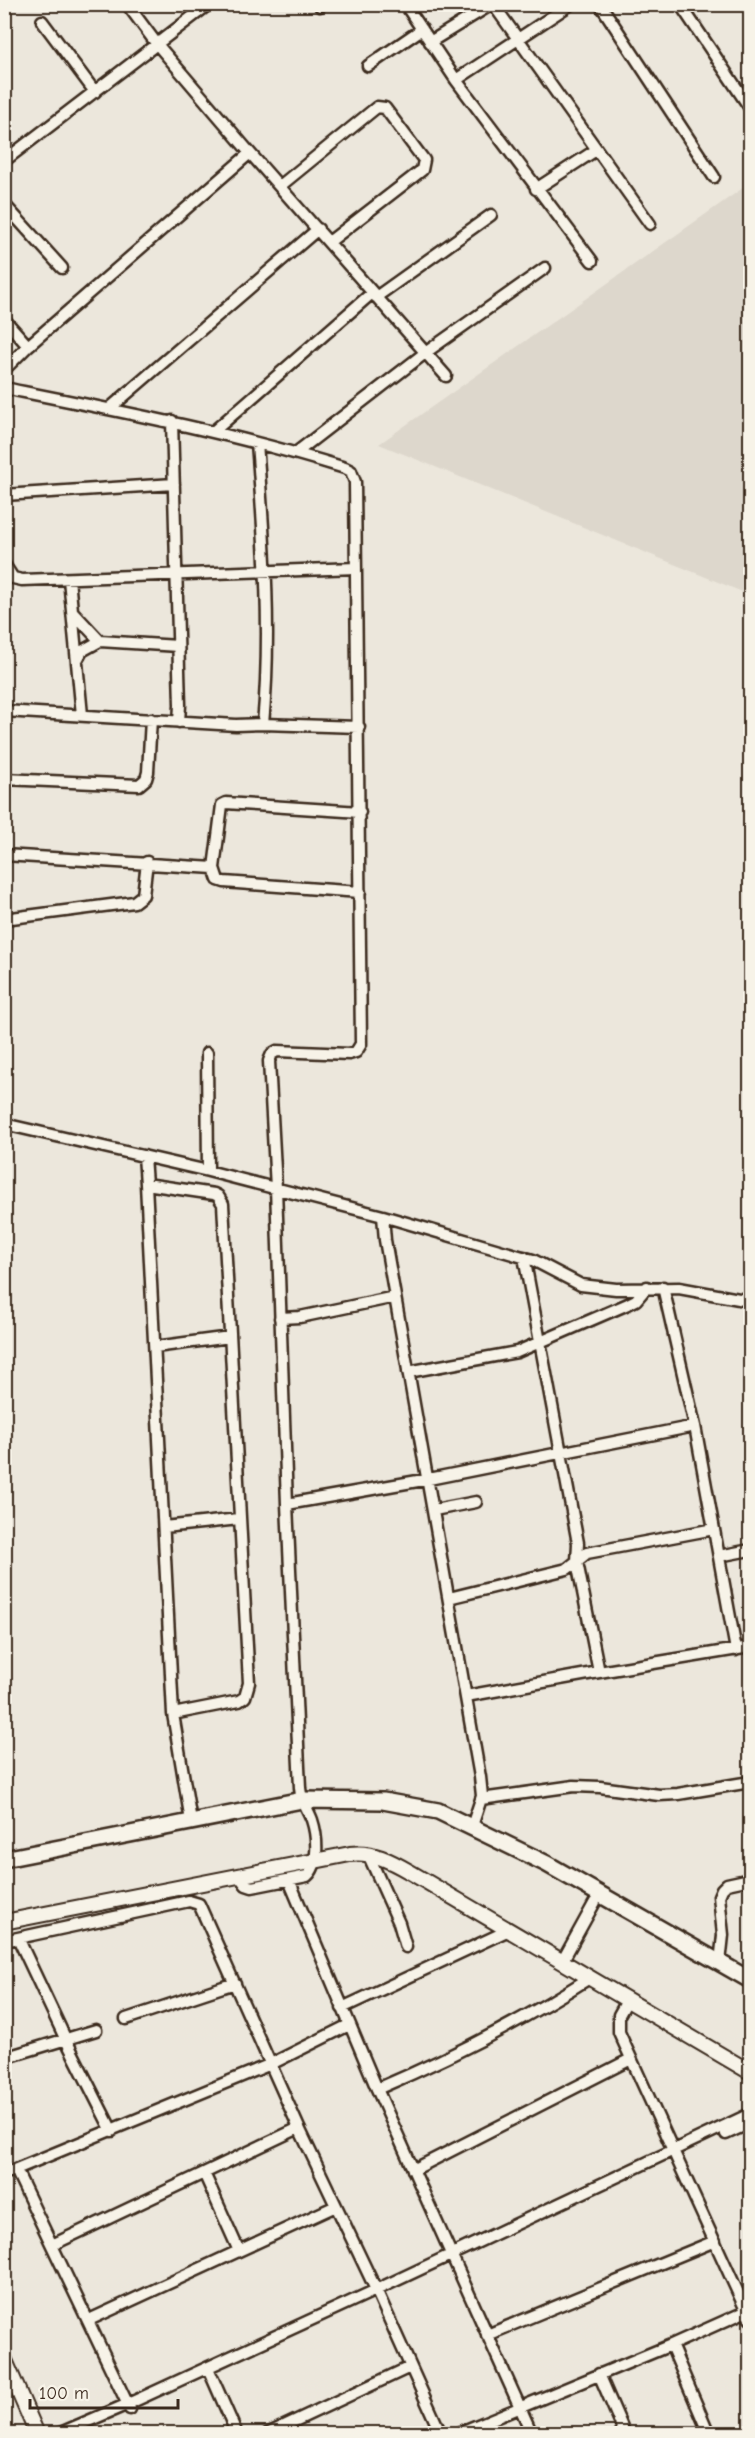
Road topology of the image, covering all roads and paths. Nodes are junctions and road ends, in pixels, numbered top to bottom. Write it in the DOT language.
graph roads {
  1 [pos="128,4"];
  2 [pos="209,4"];
  3 [pos="405,4"];
  4 [pos="492,4"];
  5 [pos="571,4"];
  6 [pos="600,4"];
  7 [pos="680,4"];
  8 [pos="42,21"];
  9 [pos="422,29"];
  10 [pos="517,39"];
  11 [pos="430,42"];
  12 [pos="156,43"];
  13 [pos="368,66"];
  14 [pos="456,80"];
  15 [pos="95,92"];
  16 [pos="750,108"];
  17 [pos="596,150"];
  18 [pos="250,153"];
  19 [pos="6,154"];
  20 [pos="714,177"];
  21 [pos="280,186"];
  22 [pos="536,189"];
  23 [pos="4,204"];
  24 [pos="491,215"];
  25 [pos="650,224"];
  26 [pos="318,230"];
  27 [pos="329,242"];
  28 [pos="592,261"];
  29 [pos="62,268"];
  30 [pos="545,268"];
  31 [pos="374,295"];
  32 [pos="4,319"];
  33 [pos="28,346"];
  34 [pos="425,352"];
  35 [pos="4,370"];
  36 [pos="446,376"];
  37 [pos="4,388"];
  38 [pos="109,409"];
  39 [pos="172,421"];
  40 [pos="214,431"];
  41 [pos="257,443"];
  42 [pos="297,452"];
  43 [pos="174,484"];
  44 [pos="4,495"];
  45 [pos="4,564"];
  46 [pos="356,568"];
  47 [pos="267,570"];
  48 [pos="176,576"];
  49 [pos="69,579"];
  50 [pos="72,611"];
  51 [pos="100,641"];
  52 [pos="178,646"];
  53 [pos="77,660"];
  54 [pos="4,711"];
  55 [pos="82,715"];
  56 [pos="151,719"];
  57 [pos="179,722"];
  58 [pos="263,724"];
  59 [pos="359,727"];
  60 [pos="4,779"];
  61 [pos="360,812"];
  62 [pos="4,855"];
  63 [pos="147,862"];
  64 [pos="213,868"];
  65 [pos="360,891"];
  66 [pos="4,920"];
  67 [pos="207,1053"];
  68 [pos="4,1124"];
  69 [pos="144,1156"];
  70 [pos="208,1171"];
  71 [pos="146,1185"];
  72 [pos="276,1188"];
  73 [pos="383,1216"];
  74 [pos="524,1257"];
  75 [pos="647,1287"];
  76 [pos="663,1287"];
  77 [pos="395,1297"];
  78 [pos="750,1301"];
  79 [pos="280,1317"];
  80 [pos="230,1336"];
  81 [pos="540,1344"];
  82 [pos="155,1347"];
  83 [pos="408,1372"];
  84 [pos="695,1426"];
  85 [pos="562,1453"];
  86 [pos="429,1479"];
  87 [pos="476,1502"];
  88 [pos="286,1504"];
  89 [pos="434,1510"];
  90 [pos="239,1519"];
  91 [pos="164,1527"];
  92 [pos="714,1529"];
  93 [pos="750,1550"];
  94 [pos="719,1556"];
  95 [pos="577,1562"];
  96 [pos="449,1598"];
  97 [pos="750,1647"];
  98 [pos="736,1650"];
  99 [pos="599,1672"];
  100 [pos="466,1696"];
  101 [pos="173,1714"];
  102 [pos="750,1782"];
  103 [pos="481,1799"];
  104 [pos="302,1800"];
  105 [pos="423,1809"];
  106 [pos="191,1821"];
  107 [pos="472,1826"];
  108 [pos="368,1854"];
  109 [pos="4,1859"];
  110 [pos="314,1861"];
  111 [pos="238,1876"];
  112 [pos="750,1879"];
  113 [pos="289,1880"];
  114 [pos="595,1902"];
  115 [pos="4,1922"];
  116 [pos="509,1930"];
  117 [pos="18,1938"];
  118 [pos="4,1941"];
  119 [pos="406,1947"];
  120 [pos="563,1960"];
  121 [pos="720,1964"];
  122 [pos="591,1977"];
  123 [pos="750,1980"];
  124 [pos="235,1983"];
  125 [pos="750,1988"];
  126 [pos="628,1999"];
  127 [pos="342,2008"];
  128 [pos="126,2019"];
  129 [pos="350,2025"];
  130 [pos="96,2030"];
  131 [pos="66,2040"];
  132 [pos="4,2058"];
  133 [pos="631,2059"];
  134 [pos="271,2064"];
  135 [pos="750,2072"];
  136 [pos="377,2089"];
  137 [pos="750,2114"];
  138 [pos="750,2123"];
  139 [pos="299,2128"];
  140 [pos="112,2131"];
  141 [pos="675,2153"];
  142 [pos="16,2170"];
  143 [pos="413,2170"];
  144 [pos="204,2173"];
  145 [pos="4,2174"];
  146 [pos="336,2206"];
  147 [pos="715,2241"];
  148 [pos="52,2245"];
  149 [pos="239,2251"];
  150 [pos="451,2257"];
  151 [pos="377,2292"];
  152 [pos="749,2315"];
  153 [pos="89,2320"];
  154 [pos="487,2335"];
  155 [pos="671,2345"];
  156 [pos="4,2358"];
  157 [pos="410,2367"];
  158 [pos="209,2371"];
  159 [pos="599,2374"];
  160 [pos="129,2406"];
  161 [pos="519,2406"];
  162 [pos="36,2433"];
  163 [pos="58,2433"];
  164 [pos="71,2433"];
  165 [pos="237,2433"];
  166 [pos="267,2433"];
  167 [pos="441,2433"];
  168 [pos="456,2433"];
  169 [pos="532,2433"];
  170 [pos="625,2433"];
  171 [pos="709,2433"];
  1 -- 12 [label="street"];
  2 -- 12 [label="street"];
  3 -- 9 [label="street"];
  4 -- 10 [label="street"];
  4 -- 11 [label="street"];
  5 -- 10 [label="street"];
  6 -- 20 [label="street"];
  7 -- 16 [label="street"];
  8 -- 15 [label="street"];
  9 -- 11 [label="street"];
  9 -- 13 [label="street"];
  10 -- 14 [label="street"];
  10 -- 17 [label="street"];
  11 -- 14 [label="street"];
  12 -- 15 [label="street"];
  12 -- 18 [label="street"];
  14 -- 22 [label="street"];
  15 -- 19 [label="street"];
  17 -- 22 [label="street"];
  17 -- 25 [label="street"];
  18 -- 21 [label="street"];
  18 -- 33 [label="street"];
  21 -- 26 [label="street"];
  21 -- 27 [label="street"];
  22 -- 28 [label="street"];
  23 -- 29 [label="street"];
  24 -- 31 [label="street"];
  26 -- 27 [label="street"];
  26 -- 38 [label="street"];
  27 -- 31 [label="street"];
  30 -- 34 [label="street"];
  31 -- 34 [label="street"];
  31 -- 40 [label="street"];
  32 -- 33 [label="street"];
  33 -- 35 [label="street"];
  34 -- 36 [label="street"];
  34 -- 42 [label="street"];
  37 -- 38 [label="street"];
  38 -- 39 [label="street"];
  39 -- 40 [label="street"];
  39 -- 43 [label="street"];
  40 -- 41 [label="street"];
  41 -- 42 [label="street"];
  41 -- 47 [label="street"];
  42 -- 46 [label="street"];
  43 -- 44 [label="street"];
  43 -- 48 [label="street"];
  45 -- 49 [label="street"];
  46 -- 47 [label="street"];
  46 -- 59 [label="street"];
  47 -- 48 [label="street"];
  47 -- 58 [label="street"];
  48 -- 49 [label="street"];
  48 -- 52 [label="street"];
  49 -- 50 [label="street"];
  50 -- 51 [label="street"];
  50 -- 53 [label="street"];
  51 -- 52 [label="street"];
  51 -- 53 [label="street"];
  52 -- 57 [label="street"];
  53 -- 55 [label="street"];
  54 -- 55 [label="street"];
  55 -- 56 [label="street"];
  56 -- 57 [label="street"];
  56 -- 60 [label="street"];
  57 -- 58 [label="street"];
  58 -- 59 [label="street"];
  59 -- 61 [label="street"];
  61 -- 64 [label="street"];
  61 -- 65 [label="street"];
  62 -- 63 [label="street"];
  63 -- 64 [label="street"];
  63 -- 66 [label="street"];
  64 -- 65 [label="street"];
  65 -- 72 [label="street"];
  67 -- 70 [label="street"];
  68 -- 69 [label="street"];
  69 -- 70 [label="street"];
  69 -- 71 [label="street"];
  70 -- 72 [label="street"];
  71 -- 80 [label="street"];
  71 -- 82 [label="street"];
  72 -- 73 [label="street"];
  72 -- 79 [label="street"];
  73 -- 74 [label="street"];
  73 -- 77 [label="street"];
  74 -- 75 [label="street"];
  74 -- 81 [label="street"];
  75 -- 76 [label="street"];
  75 -- 81 [label="street"];
  76 -- 78 [label="street"];
  76 -- 84 [label="street"];
  77 -- 79 [label="street"];
  77 -- 83 [label="street"];
  79 -- 88 [label="street"];
  80 -- 82 [label="street"];
  80 -- 90 [label="street"];
  81 -- 83 [label="street"];
  81 -- 85 [label="street"];
  82 -- 91 [label="street"];
  83 -- 86 [label="street"];
  84 -- 85 [label="street"];
  84 -- 92 [label="street"];
  85 -- 86 [label="street"];
  85 -- 95 [label="street"];
  86 -- 88 [label="street"];
  86 -- 89 [label="street"];
  87 -- 89 [label="street"];
  88 -- 104 [label="street"];
  89 -- 96 [label="street"];
  90 -- 91 [label="street"];
  90 -- 101 [label="street"];
  91 -- 101 [label="street"];
  92 -- 94 [label="street"];
  92 -- 95 [label="street"];
  93 -- 94 [label="street"];
  94 -- 98 [label="street"];
  95 -- 96 [label="street"];
  95 -- 99 [label="street"];
  96 -- 100 [label="street"];
  97 -- 98 [label="street"];
  98 -- 99 [label="street"];
  99 -- 100 [label="street"];
  100 -- 103 [label="street"];
  101 -- 106 [label="street"];
  102 -- 103 [label="street"];
  103 -- 107 [label="street"];
  104 -- 105 [label="main road"];
  104 -- 106 [label="main road"];
  104 -- 110 [label="street"];
  105 -- 107 [label="main road"];
  105 -- 114 [label="main road"];
  106 -- 109 [label="main road"];
  107 -- 121 [label="main road"];
  108 -- 110 [label="street"];
  108 -- 116 [label="street"];
  108 -- 119 [label="street"];
  110 -- 111 [label="street"];
  110 -- 113 [label="street"];
  111 -- 113 [label="street"];
  111 -- 115 [label="street"];
  112 -- 121 [label="street"];
  113 -- 127 [label="street"];
  114 -- 120 [label="street"];
  114 -- 125 [label="main road"];
  116 -- 120 [label="street"];
  116 -- 127 [label="street"];
  117 -- 118 [label="street"];
  117 -- 124 [label="street"];
  117 -- 131 [label="street"];
  120 -- 122 [label="street"];
  121 -- 123 [label="main road"];
  122 -- 126 [label="street"];
  122 -- 136 [label="street"];
  124 -- 128 [label="street"];
  124 -- 134 [label="street"];
  126 -- 133 [label="street"];
  126 -- 135 [label="street"];
  127 -- 129 [label="street"];
  129 -- 134 [label="street"];
  129 -- 136 [label="street"];
  130 -- 131 [label="street"];
  131 -- 132 [label="street"];
  131 -- 140 [label="street"];
  133 -- 141 [label="street"];
  133 -- 143 [label="street"];
  134 -- 139 [label="street"];
  134 -- 140 [label="street"];
  136 -- 143 [label="street"];
  137 -- 141 [label="street"];
  138 -- 141 [label="street"];
  139 -- 144 [label="street"];
  139 -- 146 [label="street"];
  140 -- 142 [label="street"];
  141 -- 147 [label="street"];
  141 -- 150 [label="street"];
  142 -- 145 [label="street"];
  142 -- 148 [label="street"];
  143 -- 150 [label="street"];
  144 -- 148 [label="street"];
  144 -- 149 [label="street"];
  146 -- 149 [label="street"];
  146 -- 151 [label="street"];
  147 -- 152 [label="street"];
  147 -- 154 [label="street"];
  148 -- 153 [label="street"];
  149 -- 153 [label="street"];
  150 -- 151 [label="street"];
  150 -- 154 [label="street"];
  151 -- 157 [label="street"];
  151 -- 158 [label="street"];
  152 -- 155 [label="street"];
  153 -- 160 [label="street"];
  154 -- 161 [label="street"];
  155 -- 159 [label="street"];
  155 -- 171 [label="street"];
  156 -- 162 [label="street"];
  157 -- 166 [label="street"];
  157 -- 167 [label="street"];
  158 -- 160 [label="street"];
  158 -- 165 [label="street"];
  159 -- 161 [label="street"];
  159 -- 170 [label="street"];
  160 -- 163 [label="street"];
  160 -- 164 [label="street"];
  161 -- 168 [label="street"];
  161 -- 169 [label="street"];
}
